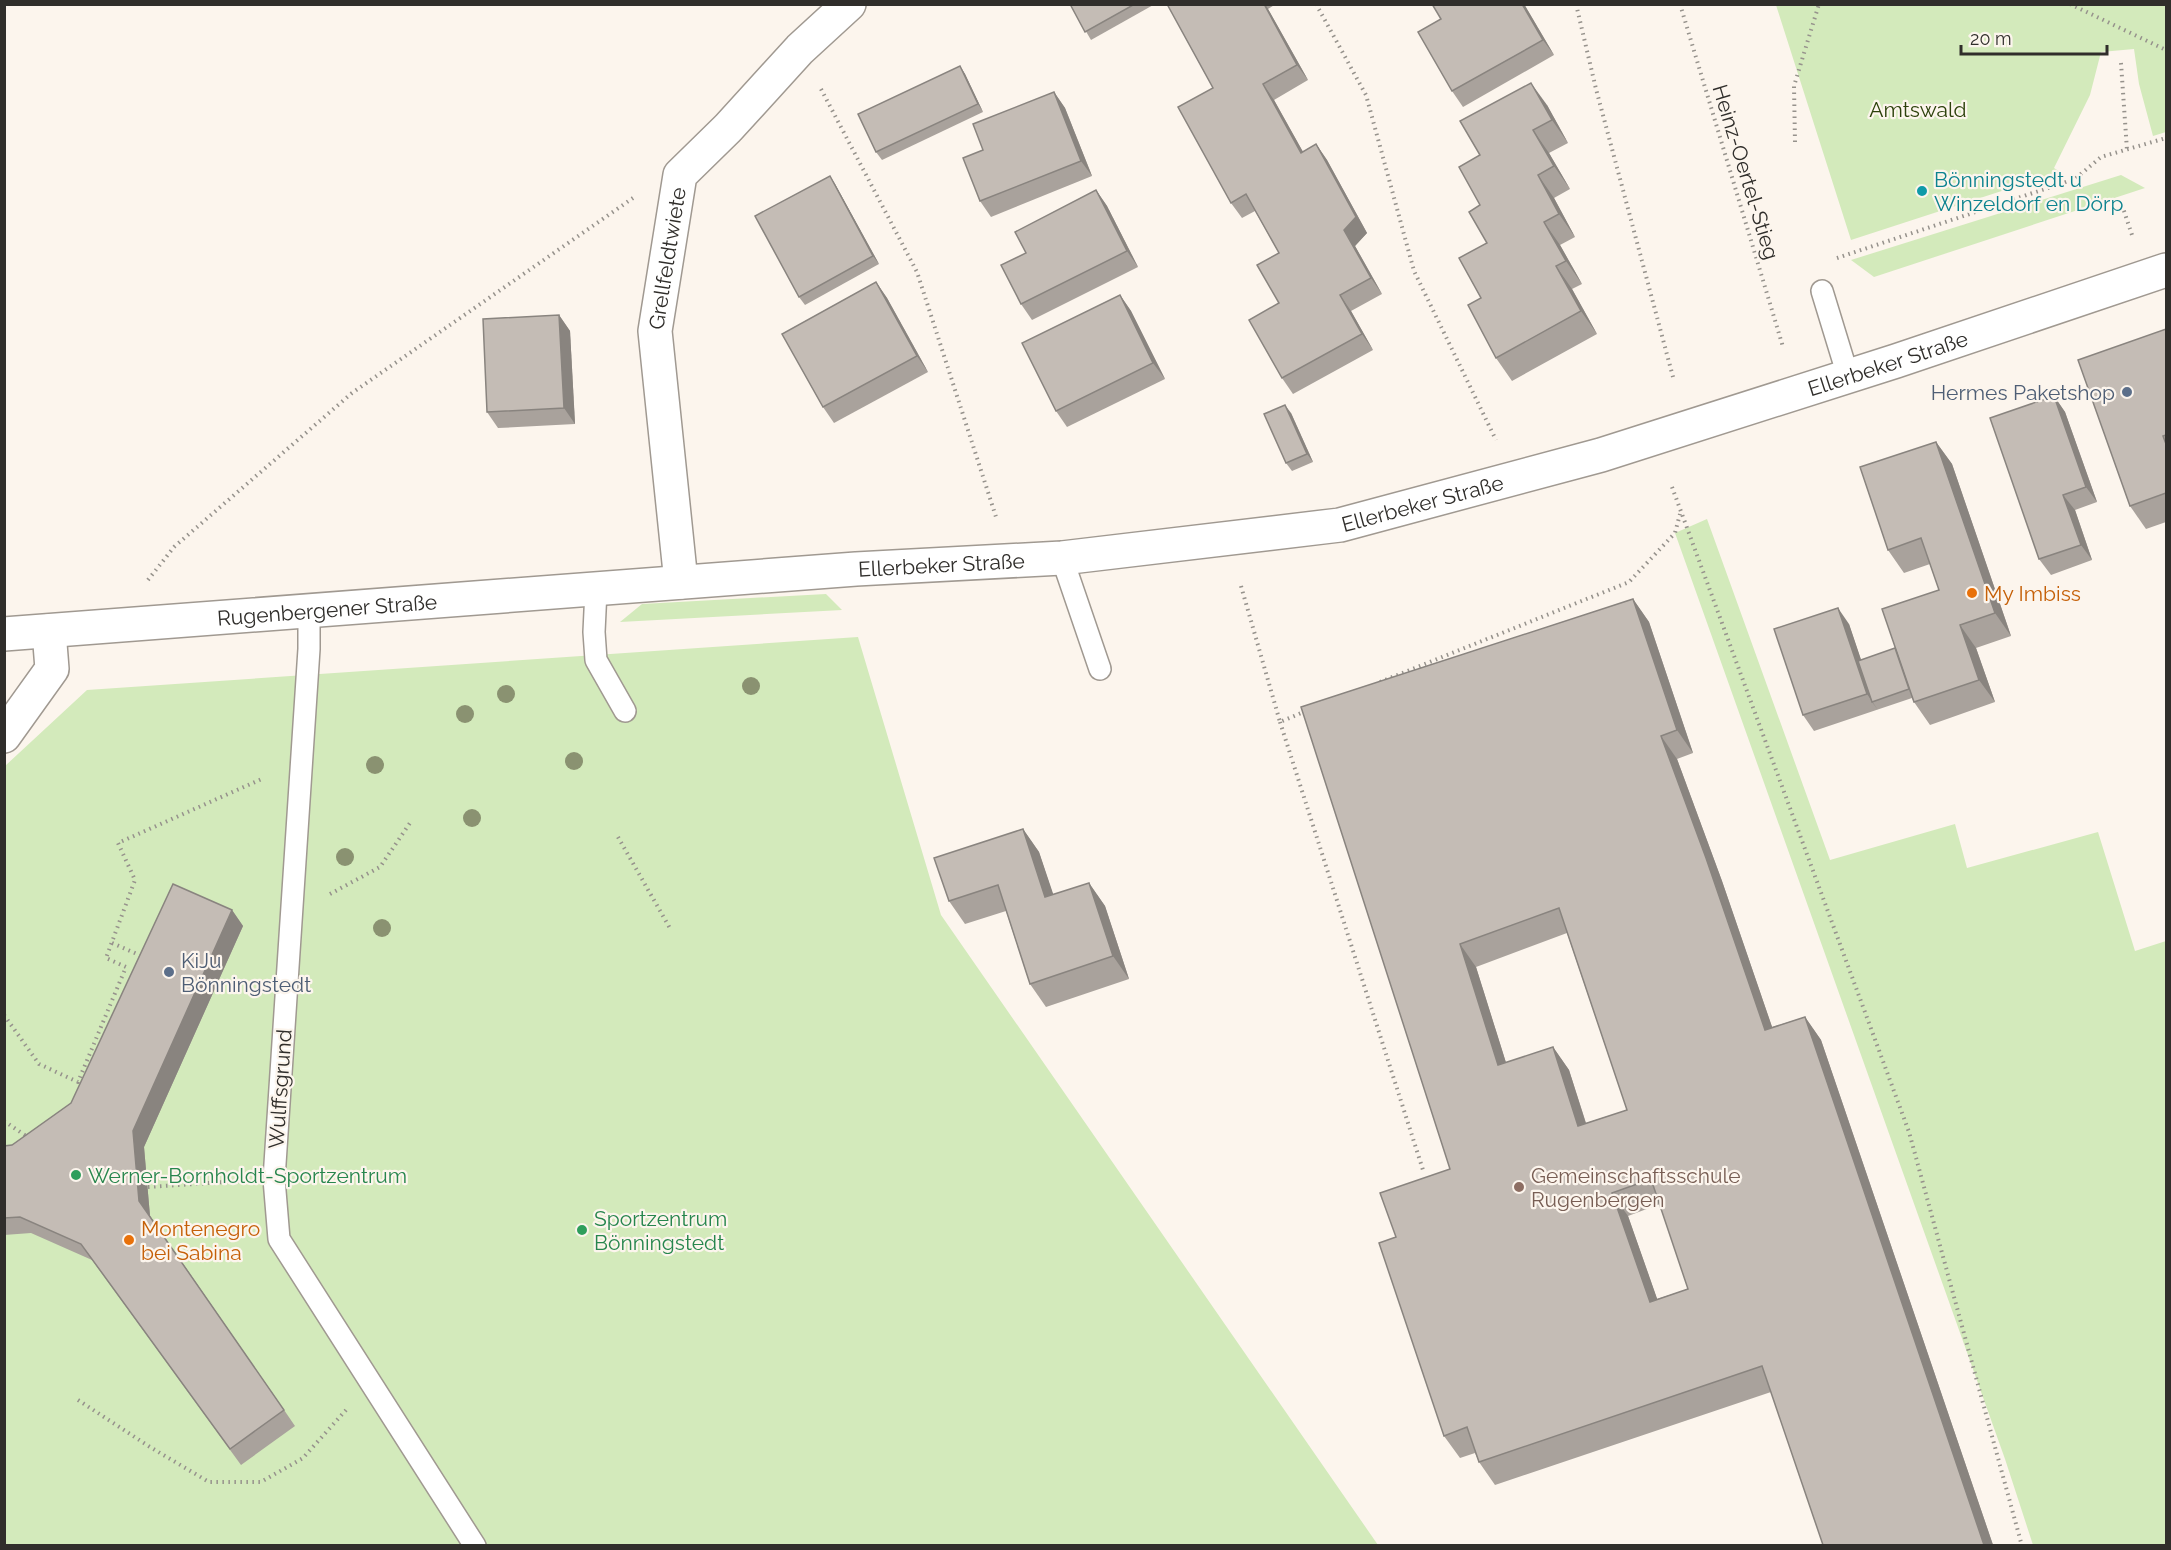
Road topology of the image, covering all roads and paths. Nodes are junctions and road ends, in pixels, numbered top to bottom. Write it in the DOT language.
graph roads {
  1 [pos="849,4"];
  2 [pos="1316,4"];
  3 [pos="1576,4"];
  4 [pos="1680,4"];
  5 [pos="1820,4"];
  6 [pos="2070,4"];
  7 [pos="800,49"];
  8 [pos="2166,50"];
  9 [pos="2121,63"];
  10 [pos="2166,138"];
  11 [pos="1795,142"];
  12 [pos="2127,150"];
  13 [pos="642,192"];
  14 [pos="2122,205"];
  15 [pos="2135,245"];
  16 [pos="1832,260"];
  17 [pos="2166,270"];
  18 [pos="1822,291"];
  19 [pos="1783,347"];
  20 [pos="1848,376"];
  21 [pos="1673,377"];
  22 [pos="1500,449"];
  23 [pos="1671,487"];
  24 [pos="1681,513"];
  25 [pos="998,523"];
  26 [pos="1062,558"];
  27 [pos="681,582"];
  28 [pos="145,583"];
  29 [pos="649,585"];
  30 [pos="1241,586"];
  31 [pos="596,590"];
  32 [pos="309,612"];
  33 [pos="49,631"];
  34 [pos="4,634"];
  35 [pos="1100,669"];
  36 [pos="1378,682"];
  37 [pos="1312,709"];
  38 [pos="625,711"];
  39 [pos="1280,722"];
  40 [pos="4,736"];
  41 [pos="301,762"];
  42 [pos="410,823"];
  43 [pos="618,837"];
  44 [pos="291,914"];
  45 [pos="671,930"];
  46 [pos="112,943"];
  47 [pos="144,957"];
  48 [pos="4,1015"];
  49 [pos="4,1121"];
  50 [pos="33,1140"];
  51 [pos="1423,1170"];
  52 [pos="274,1179"];
  53 [pos="148,1186"];
  54 [pos="363,1370"];
  55 [pos="78,1400"];
  56 [pos="475,1545"];
  57 [pos="2022,1545"];
  1 -- 7 [label="main road, Grellfeldtwiete"];
  2 -- 22 [label="path"];
  3 -- 21 [label="path"];
  4 -- 19 [label="path, Heinz-Oertel-Stieg"];
  5 -- 11 [label="path"];
  6 -- 8 [label="path"];
  7 -- 25 [label="path"];
  7 -- 27 [label="main road, Grellfeldtwiete"];
  9 -- 12 [label="path"];
  10 -- 12 [label="path"];
  12 -- 16 [label="path"];
  13 -- 28 [label="path"];
  14 -- 15 [label="path"];
  17 -- 20 [label="main road, Ellerbeker Straße"];
  18 -- 20 [label="lane"];
  20 -- 26 [label="main road, Ellerbeker Straße"];
  23 -- 24 [label="path"];
  24 -- 36 [label="path"];
  24 -- 57 [label="path"];
  26 -- 27 [label="main road, Ellerbeker Straße"];
  26 -- 35 [label="lane"];
  27 -- 29 [label="main road, Ellerbeker Straße"];
  29 -- 31 [label="main road, Rugenbergener Straße"];
  30 -- 39 [label="path"];
  31 -- 32 [label="main road, Rugenbergener Straße"];
  31 -- 38 [label="lane"];
  32 -- 33 [label="main road, Rugenbergener Straße"];
  32 -- 41 [label="lane, Wulffsgrund"];
  33 -- 34 [label="main road, Rugenbergener Straße"];
  33 -- 40 [label="main road"];
  37 -- 39 [label="path"];
  39 -- 51 [label="path"];
  41 -- 44 [label="lane, Wulffsgrund"];
  41 -- 46 [label="path"];
  42 -- 44 [label="path"];
  43 -- 45 [label="path"];
  44 -- 52 [label="lane, Wulffsgrund"];
  46 -- 47 [label="path"];
  46 -- 48 [label="path"];
  49 -- 50 [label="path"];
  52 -- 53 [label="path"];
  52 -- 54 [label="lane, Wulffsgrund"];
  54 -- 55 [label="path"];
  54 -- 56 [label="lane, Wulffsgrund"];
}
